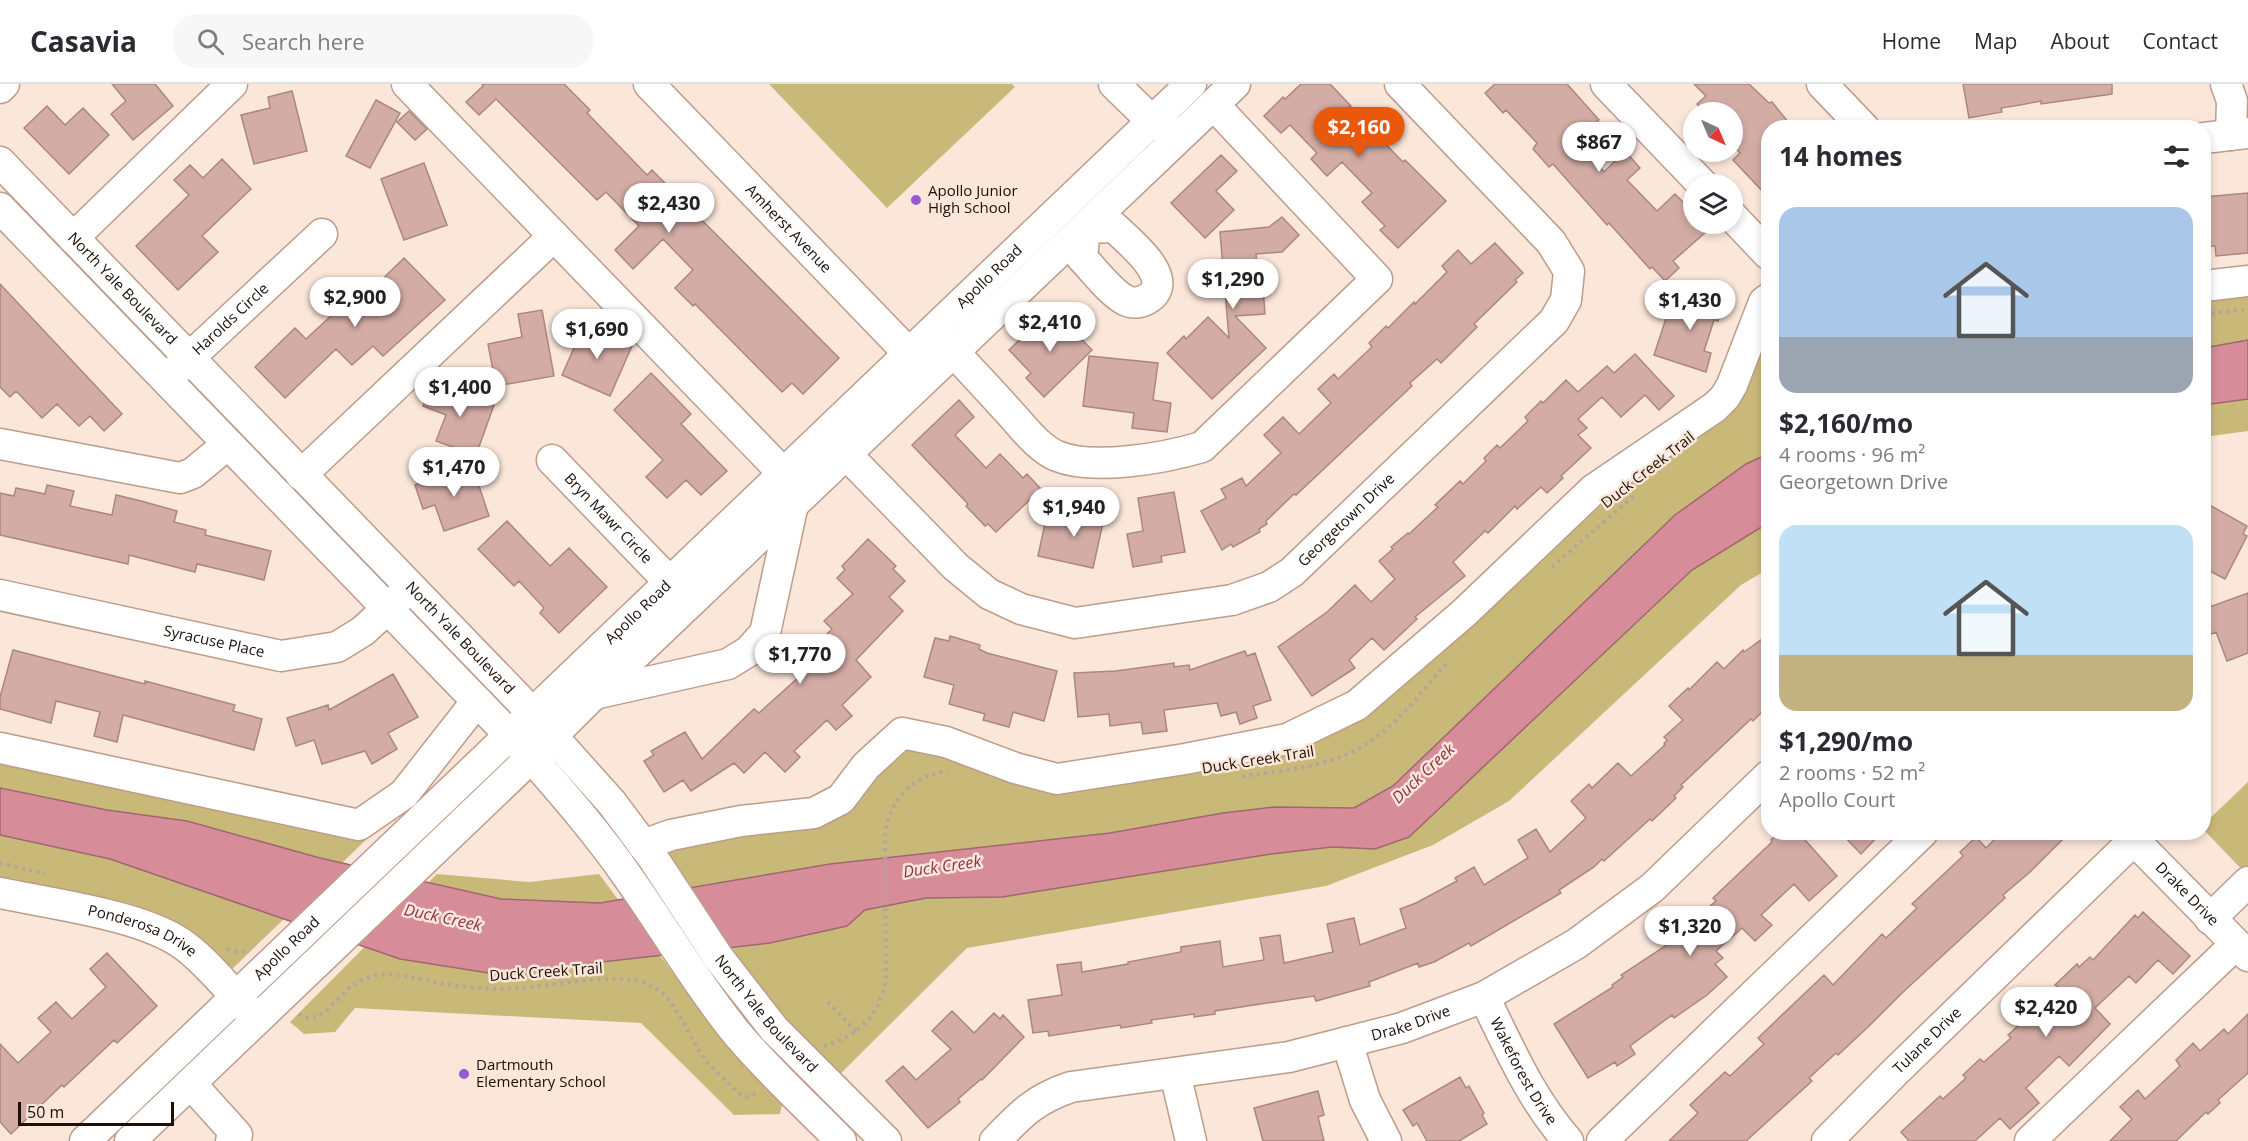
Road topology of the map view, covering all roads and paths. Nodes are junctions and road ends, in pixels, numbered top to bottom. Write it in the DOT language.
graph roads {
  1 [pos="4,84"];
  2 [pos="232,84"];
  3 [pos="407,84"];
  4 [pos="649,84"];
  5 [pos="1114,84"];
  6 [pos="1191,84"];
  7 [pos="1236,84"];
  8 [pos="1400,84"];
  9 [pos="1606,84"];
  10 [pos="1822,84"];
  11 [pos="2226,84"];
  12 [pos="0,88"];
  13 [pos="1214,105"];
  14 [pos="1856,120"];
  15 [pos="1152,121"];
  16 [pos="1192,125"];
  17 [pos="2227,135"];
  18 [pos="0,162"];
  19 [pos="1692,174"];
  20 [pos="1062,206"];
  21 [pos="0,208"];
  22 [pos="1085,228"];
  23 [pos="1743,228"];
  24 [pos="322,234"];
  25 [pos="554,236"];
  26 [pos="73,238"];
  27 [pos="1761,247"];
  28 [pos="2248,280"];
  29 [pos="2211,285"];
  30 [pos="2248,309"];
  31 [pos="1761,310"];
  32 [pos="2211,313"];
  33 [pos="954,351"];
  34 [pos="908,353"];
  35 [pos="189,358"];
  36 [pos="929,375"];
  37 [pos="166,380"];
  38 [pos="0,444"];
  39 [pos="228,444"];
  40 [pos="846,454"];
  41 [pos="552,460"];
  42 [pos="783,473"];
  43 [pos="302,475"];
  44 [pos="1635,494"];
  45 [pos="793,504"];
  46 [pos="1551,568"];
  47 [pos="669,581"];
  48 [pos="410,587"];
  49 [pos="0,595"];
  50 [pos="690,603"];
  51 [pos="388,609"];
  52 [pos="1453,657"];
  53 [pos="594,694"];
  54 [pos="477,701"];
  55 [pos="531,714"];
  56 [pos="510,735"];
  57 [pos="552,736"];
  58 [pos="0,748"];
  59 [pos="531,757"];
  60 [pos="955,770"];
  61 [pos="1233,777"];
  62 [pos="1761,783"];
  63 [pos="1915,840"];
  64 [pos="2127,840"];
  65 [pos="2133,840"];
  66 [pos="648,851"];
  67 [pos="2248,882"];
  68 [pos="0,893"];
  69 [pos="2210,919"];
  70 [pos="2242,950"];
  71 [pos="235,997"];
  72 [pos="1484,997"];
  73 [pos="828,1002"];
  74 [pos="296,1011"];
  75 [pos="258,1021"];
  76 [pos="856,1031"];
  77 [pos="1347,1042"];
  78 [pos="820,1047"];
  79 [pos="1175,1073"];
  80 [pos="191,1084"];
  81 [pos="763,1087"];
  82 [pos="85,1141"];
  83 [pos="130,1141"];
  84 [pos="231,1141"];
  85 [pos="841,1141"];
  86 [pos="886,1141"];
  87 [pos="995,1141"];
  88 [pos="1191,1141"];
  89 [pos="1386,1141"];
  90 [pos="1568,1141"];
  91 [pos="1602,1141"];
  92 [pos="1827,1141"];
  93 [pos="2030,1141"];
  1 -- 12 [label="street"];
  2 -- 26 [label="street"];
  3 -- 25 [label="street"];
  4 -- 34 [label="street, Amherst Avenue"];
  5 -- 15 [label="street"];
  6 -- 15 [label="street, Apollo Road"];
  7 -- 13 [label="street, Apollo Road"];
  8 -- 40 [label="street, Georgetown Drive"];
  9 -- 19 [label="street"];
  10 -- 14 [label="street"];
  11 -- 17 [label="street"];
  13 -- 16 [label="street, Apollo Road"];
  13 -- 33 [label="street"];
  15 -- 16 [label="street"];
  15 -- 20 [label="street, Apollo Road"];
  16 -- 22 [label="street, Apollo Road"];
  18 -- 26 [label="street, North Yale Boulevard"];
  20 -- 22 [label="street"];
  20 -- 34 [label="street, Apollo Road"];
  21 -- 37 [label="street"];
  22 -- 33 [label="street, Apollo Road"];
  23 -- 27 [label="street"];
  24 -- 35 [label="street, Harolds Circle"];
  25 -- 42 [label="street"];
  25 -- 43 [label="street"];
  26 -- 35 [label="street, North Yale Boulevard"];
  28 -- 29 [label="street"];
  30 -- 32 [label="path"];
  31 -- 66 [label="street"];
  33 -- 36 [label="street, Apollo Road"];
  34 -- 36 [label="street, Amherst Avenue"];
  34 -- 42 [label="street, Apollo Road"];
  35 -- 37 [label="street, Harolds Circle"];
  35 -- 43 [label="street, North Yale Boulevard"];
  36 -- 40 [label="street, Apollo Road"];
  37 -- 39 [label="street"];
  38 -- 39 [label="street"];
  39 -- 51 [label="street"];
  40 -- 45 [label="street, Apollo Road"];
  41 -- 47 [label="street, Bryn Mawr Circle"];
  42 -- 47 [label="street, Apollo Road"];
  43 -- 48 [label="street, North Yale Boulevard"];
  44 -- 46 [label="path, Duck Creek Trail"];
  45 -- 50 [label="street, Apollo Road"];
  45 -- 53 [label="street"];
  47 -- 50 [label="street, Bryn Mawr Circle"];
  47 -- 55 [label="street, Apollo Road"];
  48 -- 51 [label="street, Syracuse Place"];
  48 -- 55 [label="street, North Yale Boulevard"];
  49 -- 51 [label="street, Syracuse Place"];
  50 -- 53 [label="street, Apollo Road"];
  51 -- 54 [label="street"];
  52 -- 61 [label="path, Duck Creek Trail"];
  53 -- 57 [label="street, Apollo Road"];
  54 -- 56 [label="street"];
  54 -- 58 [label="street"];
  55 -- 56 [label="street, Apollo Road"];
  55 -- 57 [label="street, North Yale Boulevard"];
  56 -- 59 [label="street"];
  56 -- 71 [label="street, Apollo Road"];
  57 -- 59 [label="street, Apollo Road"];
  57 -- 66 [label="street, North Yale Boulevard"];
  59 -- 75 [label="street, Apollo Road"];
  59 -- 85 [label="street"];
  60 -- 76 [label="path"];
  62 -- 72 [label="street, Drake Drive"];
  63 -- 91 [label="street"];
  64 -- 92 [label="street, Tulane Drive"];
  65 -- 69 [label="street, Drake Drive"];
  66 -- 86 [label="street, North Yale Boulevard"];
  67 -- 69 [label="street"];
  68 -- 71 [label="street, Ponderosa Drive"];
  69 -- 70 [label="street, Drake Drive"];
  70 -- 93 [label="street"];
  71 -- 75 [label="street, Ponderosa Drive"];
  71 -- 82 [label="street, Apollo Road"];
  72 -- 77 [label="street, Drake Drive"];
  72 -- 90 [label="street, Wakeforest Drive"];
  73 -- 76 [label="path"];
  74 -- 81 [label="path, Duck Creek Trail"];
  75 -- 80 [label="street, Apollo Road"];
  76 -- 78 [label="path"];
  77 -- 79 [label="street, Drake Drive"];
  77 -- 89 [label="street"];
  79 -- 87 [label="street, Drake Drive"];
  79 -- 88 [label="street"];
  80 -- 83 [label="street, Apollo Road"];
  80 -- 84 [label="street"];
}
